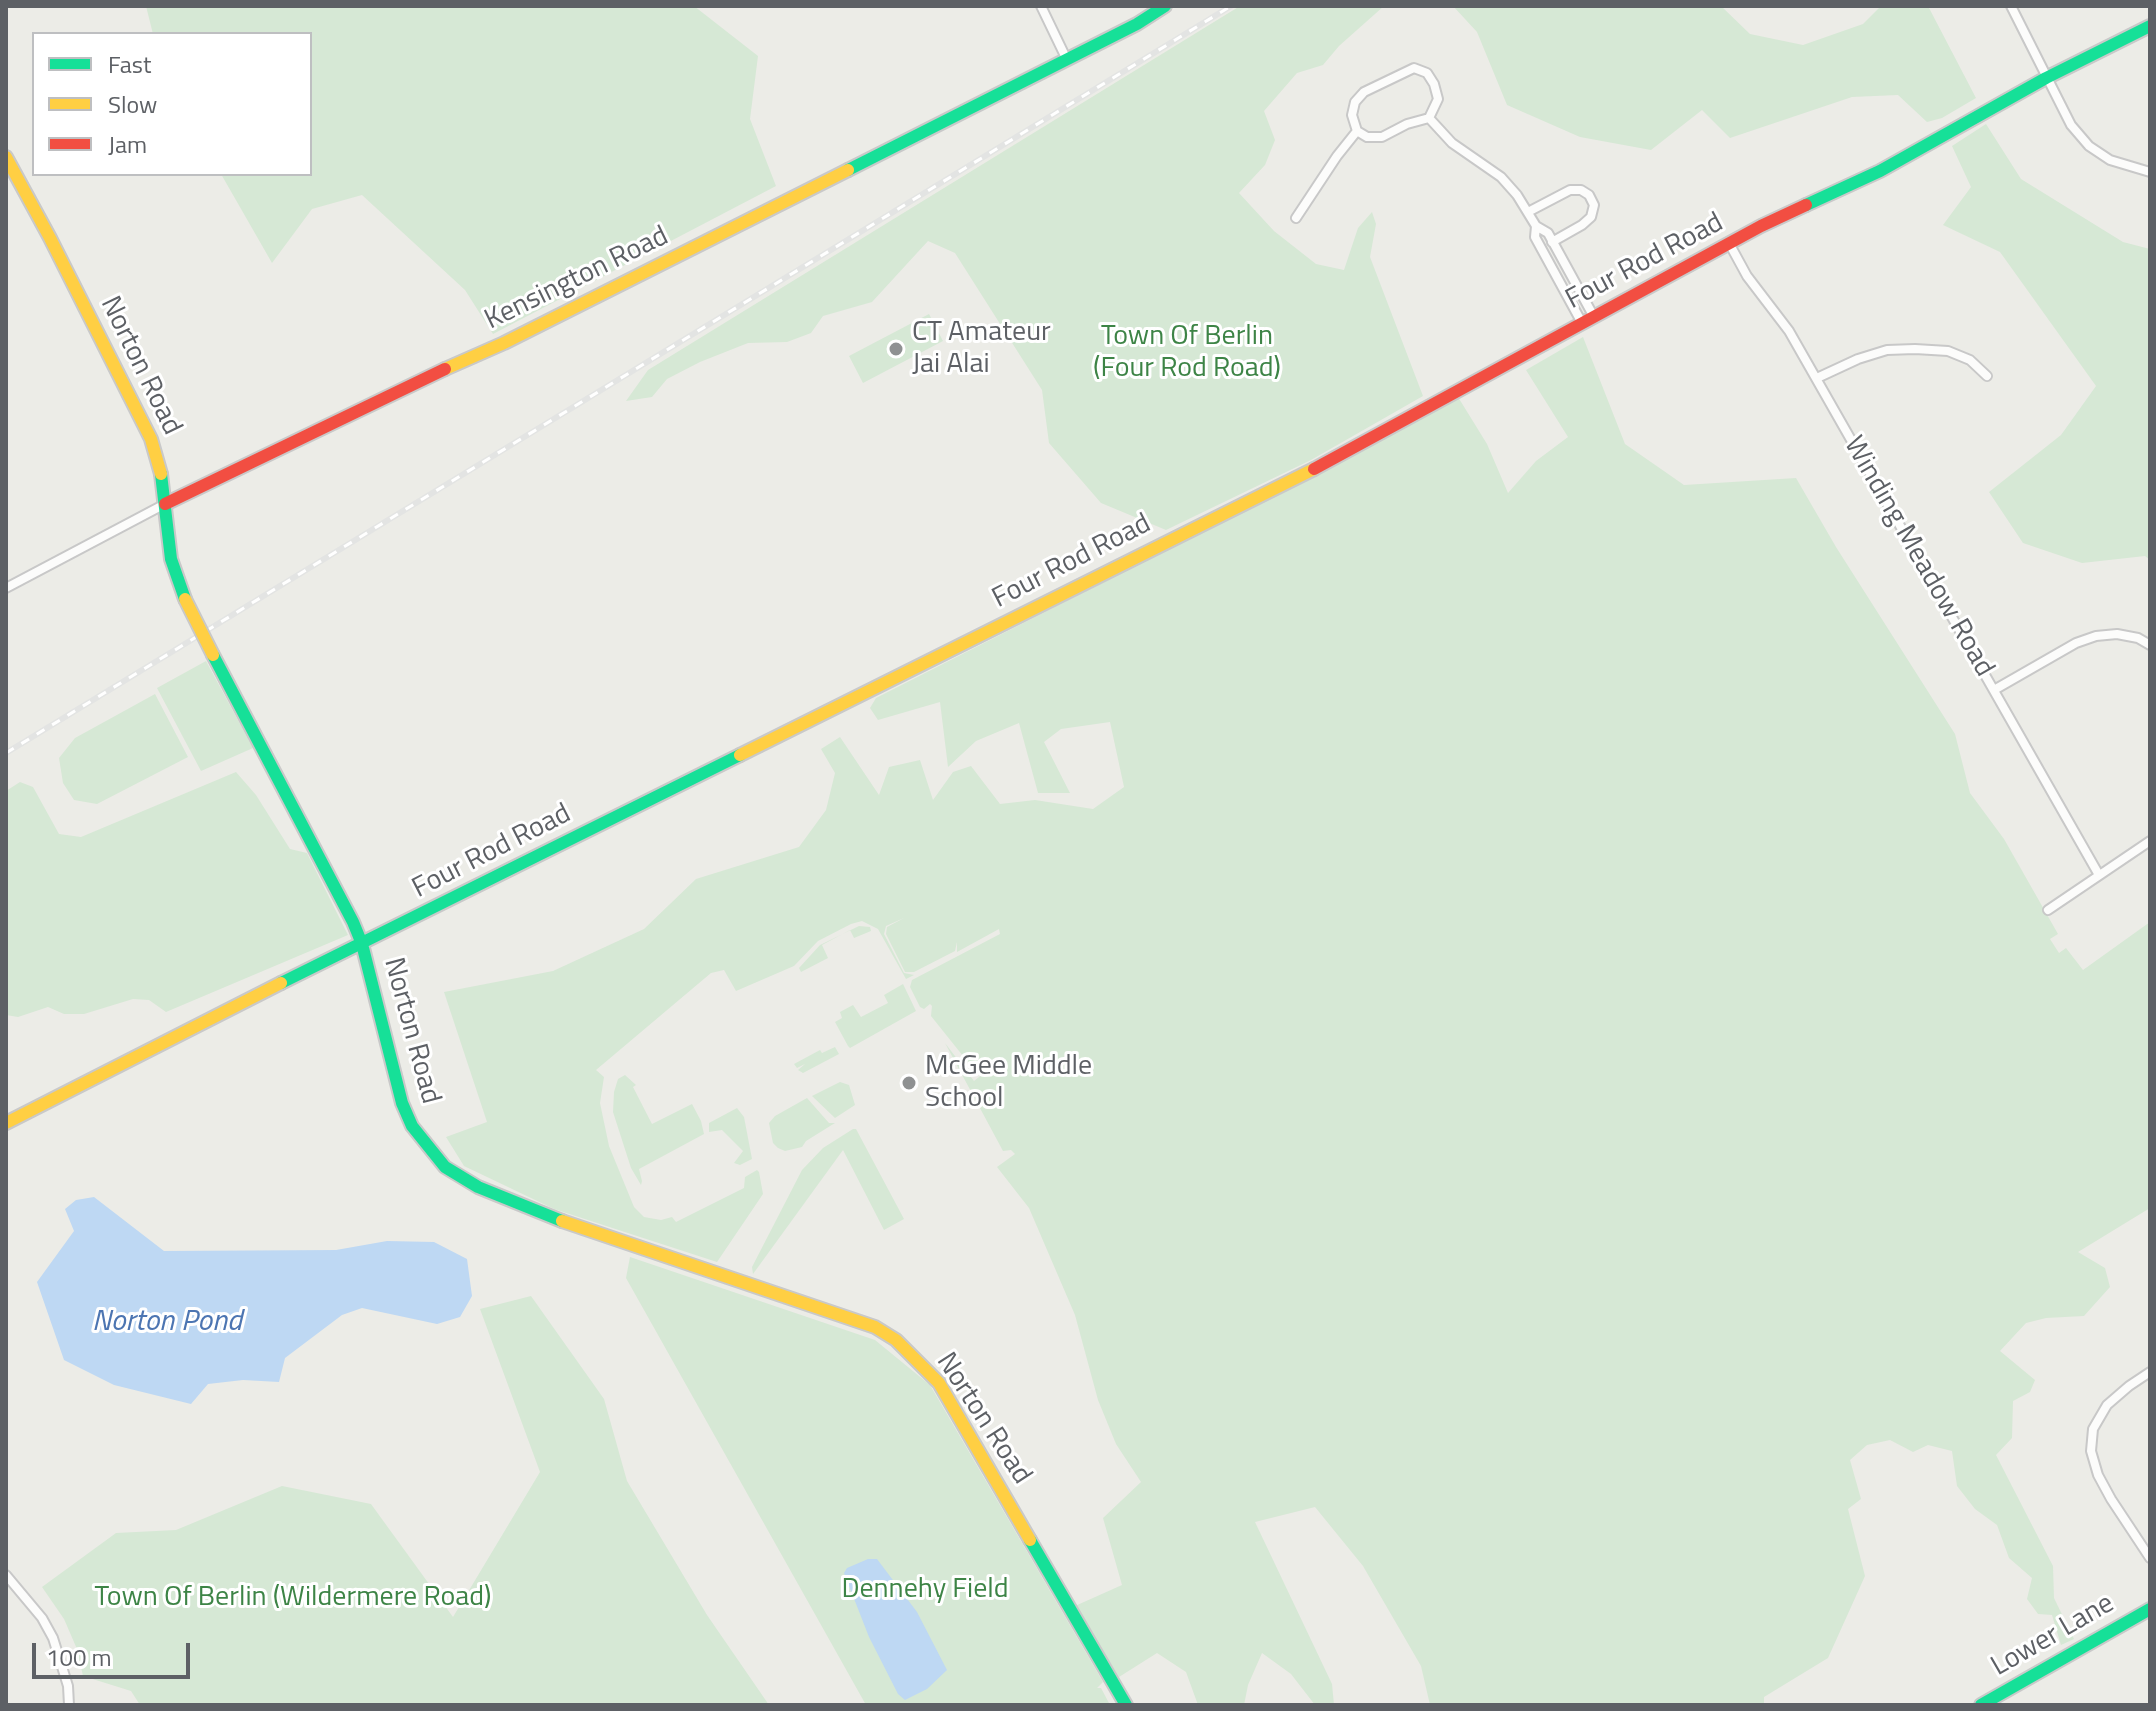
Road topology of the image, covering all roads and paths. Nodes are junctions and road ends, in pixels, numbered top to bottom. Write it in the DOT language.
graph roads {
  1 [pos="1041,6"];
  2 [pos="1165,6"];
  3 [pos="2011,6"];
  4 [pos="2150,26"];
  5 [pos="1067,60"];
  6 [pos="2046,78"];
  7 [pos="1429,118"];
  8 [pos="1357,131"];
  9 [pos="6,157"];
  10 [pos="2150,172"];
  11 [pos="1528,212"];
  12 [pos="1296,218"];
  13 [pos="1536,226"];
  14 [pos="1552,242"];
  15 [pos="1729,243"];
  16 [pos="1588,320"];
  17 [pos="1987,376"];
  18 [pos="1817,378"];
  19 [pos="165,504"];
  20 [pos="6,588"];
  21 [pos="2150,645"];
  22 [pos="1994,690"];
  23 [pos="2150,841"];
  24 [pos="2099,875"];
  25 [pos="2048,910"];
  26 [pos="362,944"];
  27 [pos="6,1123"];
  28 [pos="2150,1372"];
  29 [pos="2150,1558"];
  30 [pos="6,1575"];
  31 [pos="2150,1609"];
  32 [pos="69,1705"];
  33 [pos="1126,1705"];
  34 [pos="1981,1705"];
  1 -- 5 [label="street"];
  2 -- 5 [label="street, Kensington Road"];
  3 -- 6 [label="street"];
  4 -- 6 [label="street, Four Rod Road"];
  5 -- 19 [label="street, Kensington Road"];
  6 -- 10 [label="street"];
  6 -- 15 [label="street, Four Rod Road"];
  7 -- 8 [label="street"];
  7 -- 8 [label="street"];
  7 -- 11 [label="street"];
  8 -- 12 [label="street"];
  9 -- 19 [label="street, Norton Road"];
  11 -- 13 [label="street"];
  11 -- 14 [label="street"];
  13 -- 14 [label="street"];
  13 -- 16 [label="street"];
  14 -- 16 [label="street"];
  15 -- 16 [label="street, Four Rod Road"];
  15 -- 18 [label="street, Winding Meadow Road"];
  16 -- 26 [label="street, Four Rod Road"];
  17 -- 18 [label="street"];
  18 -- 22 [label="street, Winding Meadow Road"];
  19 -- 20 [label="street, Kensington Road"];
  19 -- 26 [label="street, Norton Road, bridge"];
  21 -- 22 [label="street"];
  22 -- 24 [label="street, Winding Meadow Road"];
  23 -- 24 [label="street"];
  24 -- 25 [label="street"];
  26 -- 27 [label="street, Four Rod Road"];
  26 -- 33 [label="street, Norton Road"];
  28 -- 29 [label="street"];
  30 -- 32 [label="street"];
  31 -- 34 [label="street, Lower Lane"];
}
